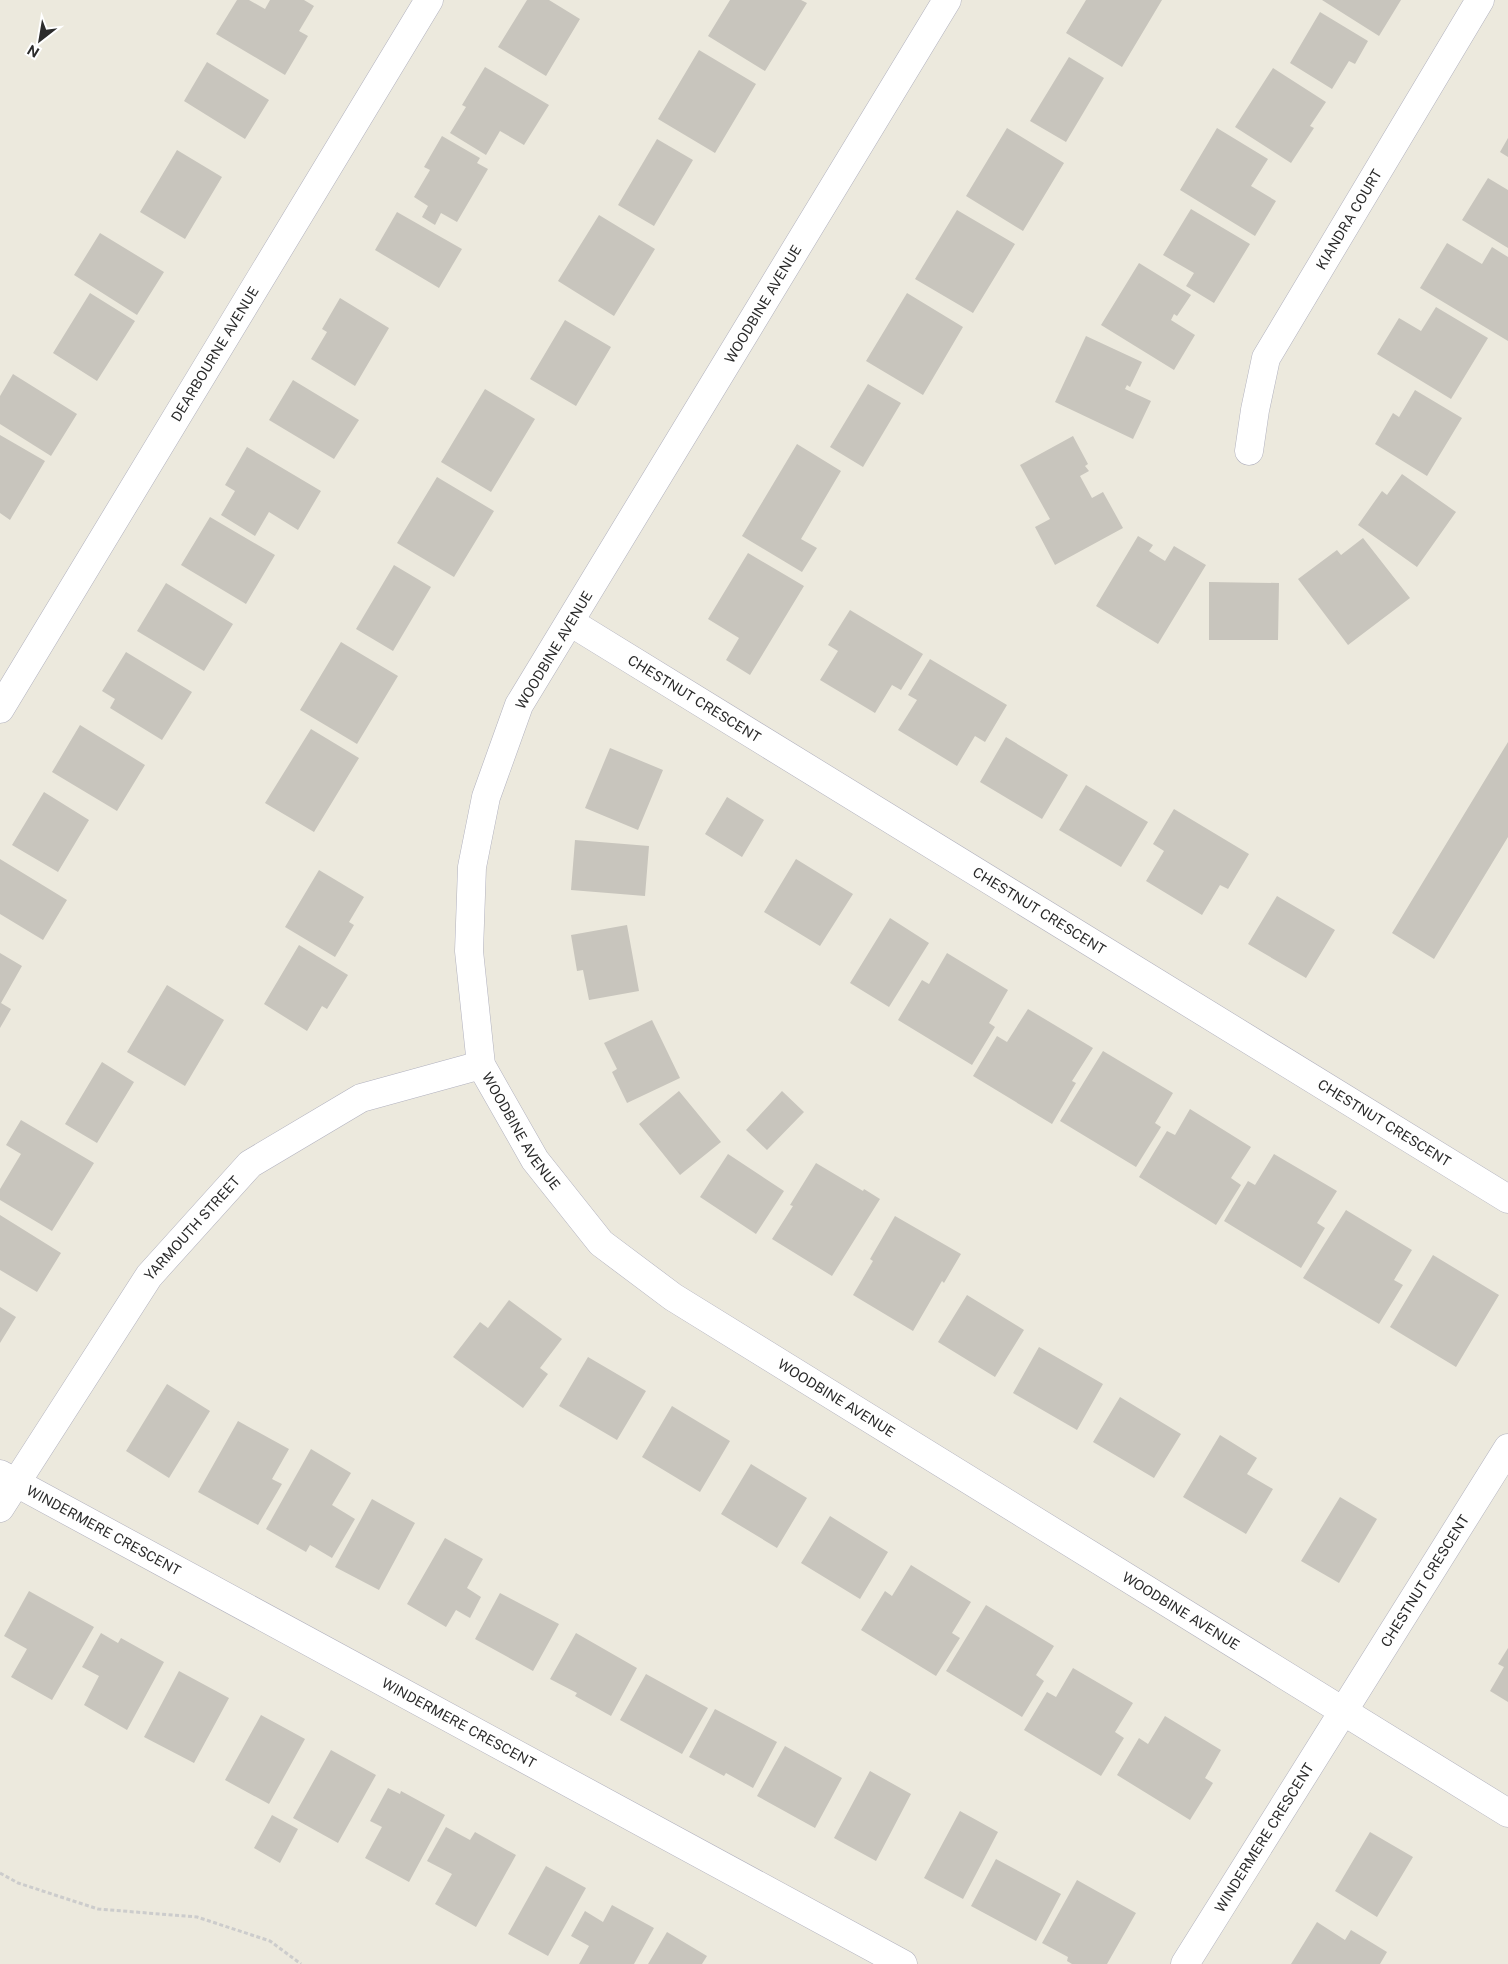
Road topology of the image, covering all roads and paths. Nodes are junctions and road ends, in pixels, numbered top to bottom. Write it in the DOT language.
graph roads {
  1 [pos="429,0"];
  2 [pos="947,0"];
  3 [pos="1480,0"];
  4 [pos="1249,451"];
  5 [pos="570,622"];
  6 [pos="0,709"];
  7 [pos="481,1065"];
  8 [pos="1508,1199"];
  9 [pos="1508,1448"];
  10 [pos="8,1478"];
  11 [pos="0,1508"];
  12 [pos="1342,1712"];
  13 [pos="1508,1813"];
  14 [pos="0,1873"];
  15 [pos="301,1964"];
  16 [pos="903,1964"];
  17 [pos="1184,1964"];
  1 -- 6 [label="street, DEARBOURNE AVENUE"];
  2 -- 5 [label="street, WOODBINE AVENUE"];
  3 -- 4 [label="street, KIANDRA COURT"];
  5 -- 7 [label="street, WOODBINE AVENUE"];
  5 -- 8 [label="street, CHESTNUT CRESCENT"];
  7 -- 10 [label="street, YARMOUTH STREET"];
  7 -- 12 [label="street, WOODBINE AVENUE"];
  9 -- 12 [label="street, CHESTNUT CRESCENT"];
  10 -- 11 [label="street, YARMOUTH STREET"];
  10 -- 16 [label="street, WINDERMERE CRESCENT"];
  12 -- 13 [label="street, WOODBINE AVENUE"];
  12 -- 17 [label="street, WINDERMERE CRESCENT"];
  14 -- 15 [label="path"];
}
